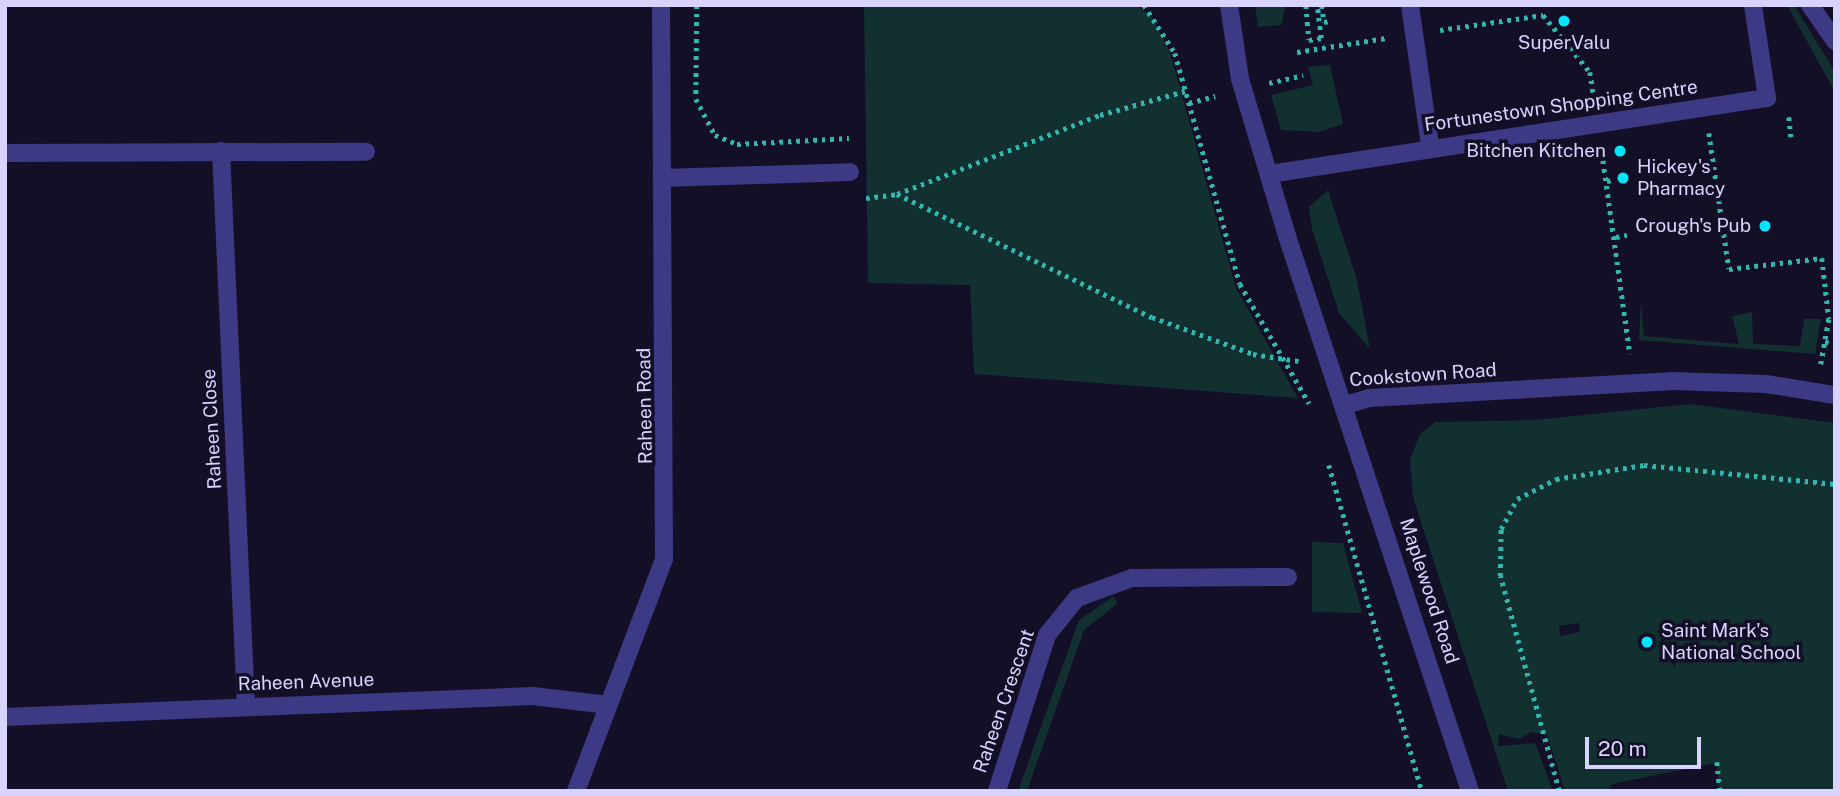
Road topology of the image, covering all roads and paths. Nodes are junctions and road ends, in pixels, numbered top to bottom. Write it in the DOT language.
graph roads {
  1 [pos="661,5"];
  2 [pos="697,5"];
  3 [pos="1144,5"];
  4 [pos="1229,5"];
  5 [pos="1306,5"];
  6 [pos="1319,5"];
  7 [pos="1410,5"];
  8 [pos="1753,5"];
  9 [pos="1810,5"];
  10 [pos="1329,22"];
  11 [pos="1835,41"];
  12 [pos="1303,75"];
  13 [pos="1269,83"];
  14 [pos="1185,91"];
  15 [pos="1215,96"];
  16 [pos="1189,103"];
  17 [pos="1775,114"];
  18 [pos="1707,123"];
  19 [pos="1791,137"];
  20 [pos="849,138"];
  21 [pos="1430,146"];
  22 [pos="221,151"];
  23 [pos="366,152"];
  24 [pos="5,153"];
  25 [pos="850,172"];
  26 [pos="1269,174"];
  27 [pos="663,178"];
  28 [pos="1618,179"];
  29 [pos="1607,181"];
  30 [pos="897,194"];
  31 [pos="866,198"];
  32 [pos="1627,236"];
  33 [pos="1616,237"];
  34 [pos="1831,314"];
  35 [pos="1835,335"];
  36 [pos="1825,340"];
  37 [pos="1835,344"];
  38 [pos="1288,361"];
  39 [pos="1326,362"];
  40 [pos="1821,365"];
  41 [pos="1835,395"];
  42 [pos="1345,405"];
  43 [pos="1312,409"];
  44 [pos="1326,455"];
  45 [pos="1835,484"];
  46 [pos="1288,577"];
  47 [pos="246,705"];
  48 [pos="608,705"];
  49 [pos="5,717"];
  50 [pos="1717,762"];
  51 [pos="576,791"];
  52 [pos="996,791"];
  53 [pos="1422,791"];
  54 [pos="1470,791"];
  55 [pos="1559,791"];
  56 [pos="1720,791"];
  1 -- 27 [label="street, Raheen Road"];
  2 -- 20 [label="path"];
  3 -- 14 [label="path"];
  4 -- 26 [label="street, Cookstown Road"];
  5 -- 6 [label="path"];
  6 -- 10 [label="path"];
  7 -- 21 [label="street"];
  8 -- 21 [label="street, Fortunestown Shopping Centre"];
  9 -- 11 [label="street"];
  12 -- 13 [label="path"];
  14 -- 16 [label="path"];
  14 -- 30 [label="path"];
  15 -- 16 [label="path"];
  16 -- 38 [label="path"];
  17 -- 19 [label="path"];
  18 -- 34 [label="path"];
  21 -- 26 [label="street, Fortunestown Shopping Centre"];
  22 -- 23 [label="street"];
  22 -- 24 [label="street"];
  22 -- 47 [label="street, Raheen Close"];
  25 -- 27 [label="street"];
  26 -- 39 [label="street, Cookstown Road"];
  27 -- 48 [label="street, Raheen Road"];
  28 -- 29 [label="path"];
  30 -- 31 [label="path"];
  30 -- 38 [label="path"];
  32 -- 33 [label="path"];
  34 -- 36 [label="path"];
  35 -- 36 [label="path"];
  36 -- 37 [label="path"];
  36 -- 40 [label="path"];
  38 -- 39 [label="path"];
  38 -- 43 [label="path"];
  39 -- 42 [label="street, Cookstown Road"];
  41 -- 42 [label="street, Cookstown Road"];
  42 -- 54 [label="street, Maplewood Road"];
  44 -- 53 [label="path"];
  45 -- 55 [label="path"];
  46 -- 52 [label="street, Raheen Crescent"];
  47 -- 48 [label="street, Raheen Avenue"];
  47 -- 49 [label="street, Raheen Avenue"];
  48 -- 51 [label="street, Raheen Road"];
  50 -- 56 [label="path"];
}
